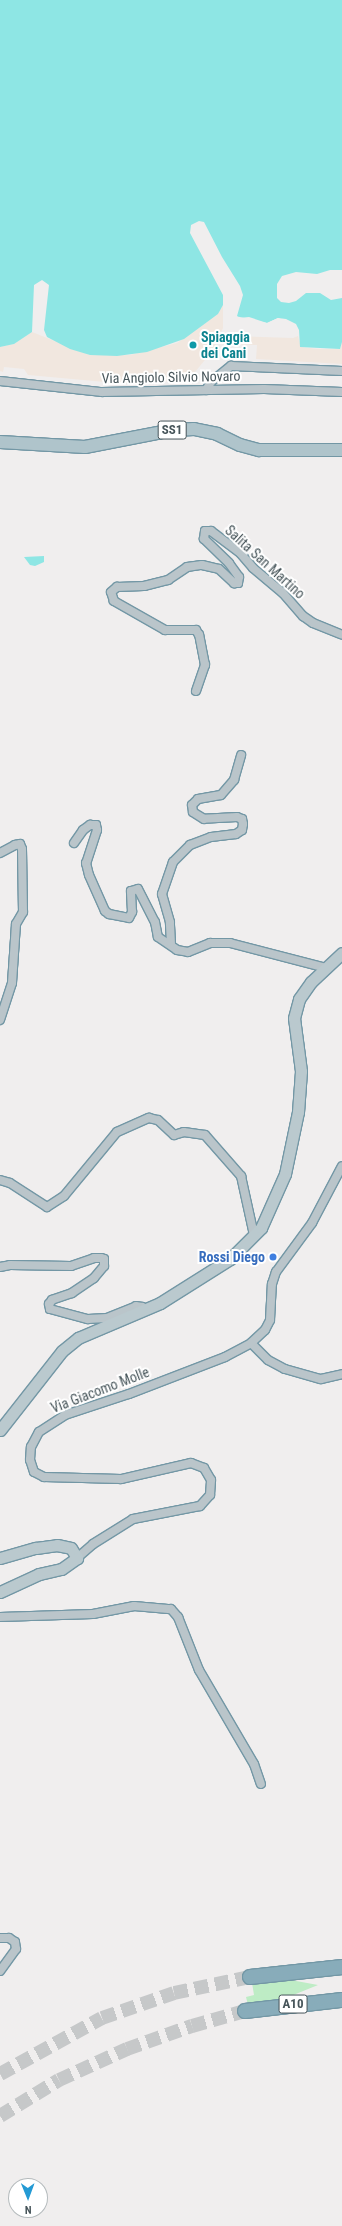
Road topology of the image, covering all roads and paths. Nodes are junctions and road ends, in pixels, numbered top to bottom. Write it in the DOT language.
graph roads {
  1 [pos="342,371"];
  2 [pos="0,381"];
  3 [pos="206,390"];
  4 [pos="342,392"];
  5 [pos="0,442"];
  6 [pos="342,450"];
  7 [pos="341,634"];
  8 [pos="196,691"];
  9 [pos="241,755"];
  10 [pos="74,843"];
  11 [pos="0,853"];
  12 [pos="171,944"];
  13 [pos="342,953"];
  14 [pos="326,968"];
  15 [pos="0,1020"];
  16 [pos="342,1166"];
  17 [pos="0,1180"];
  18 [pos="254,1235"];
  19 [pos="0,1267"];
  20 [pos="144,1311"];
  21 [pos="251,1343"];
  22 [pos="342,1374"];
  23 [pos="0,1430"];
  24 [pos="0,1558"];
  25 [pos="77,1558"];
  26 [pos="0,1592"];
  27 [pos="0,1617"];
  28 [pos="260,1784"];
  29 [pos="0,1938"];
  30 [pos="342,1967"];
  31 [pos="0,1971"];
  32 [pos="250,1977"];
  33 [pos="342,2000"];
  34 [pos="245,2011"];
  1 -- 3 [label="street"];
  2 -- 3 [label="street, Via Angiolo Silvio Novaro"];
  3 -- 4 [label="street, Via Angiolo Silvio Novaro"];
  5 -- 6 [label="main road, SS1"];
  7 -- 8 [label="street, Salita San Martino"];
  9 -- 12 [label="street"];
  10 -- 12 [label="street"];
  11 -- 15 [label="street"];
  12 -- 14 [label="street"];
  13 -- 14 [label="main road"];
  14 -- 18 [label="main road"];
  16 -- 21 [label="street, Via Giacomo Molle"];
  17 -- 18 [label="street"];
  18 -- 20 [label="main road"];
  19 -- 20 [label="street"];
  20 -- 23 [label="main road"];
  21 -- 22 [label="street"];
  21 -- 25 [label="street, Via Giacomo Molle"];
  24 -- 25 [label="main road"];
  25 -- 26 [label="main road"];
  27 -- 28 [label="street"];
  29 -- 31 [label="street"];
  30 -- 32 [label="highway, A10"];
  33 -- 34 [label="highway, A10"];
}
